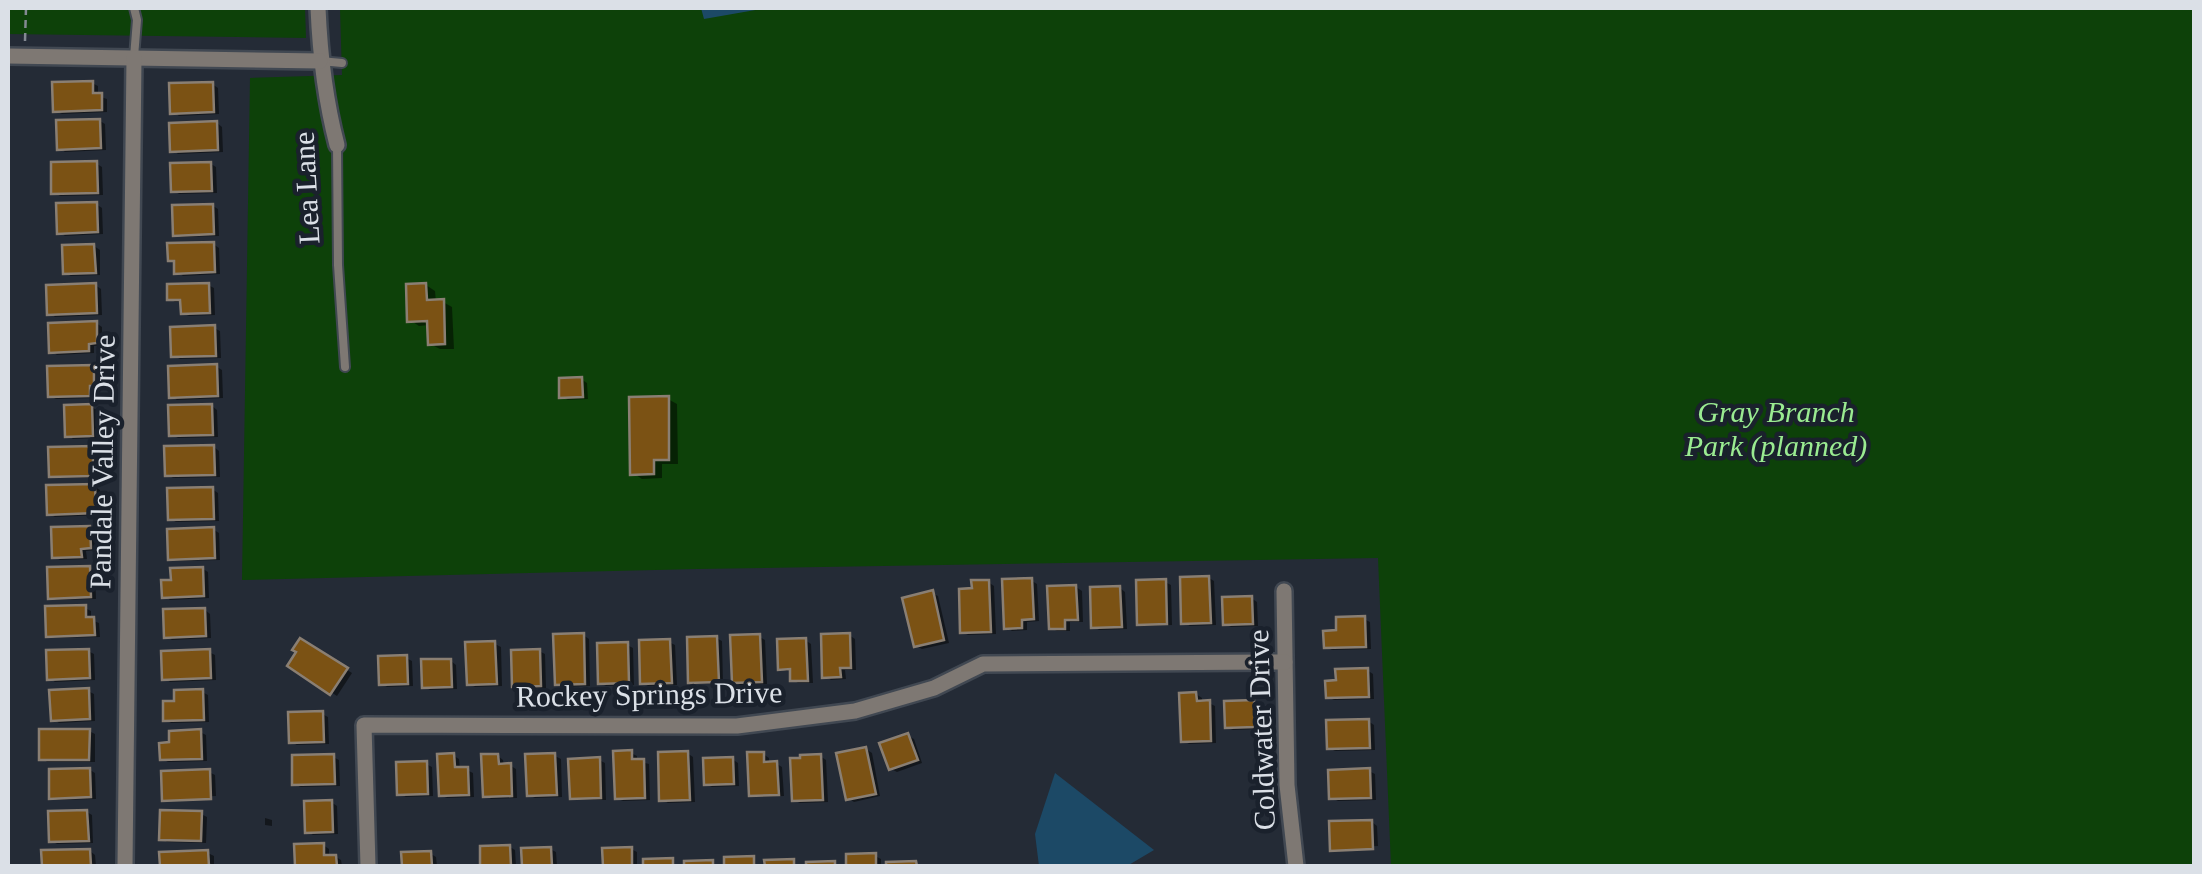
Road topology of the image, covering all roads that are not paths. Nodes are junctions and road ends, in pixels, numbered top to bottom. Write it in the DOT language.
graph roads {
  1 [pos="134,8"];
  2 [pos="318,8"];
  3 [pos="8,56"];
  4 [pos="134,58"];
  5 [pos="320,61"];
  6 [pos="342,63"];
  7 [pos="337,145"];
  8 [pos="345,367"];
  9 [pos="1284,591"];
  10 [pos="1286,662"];
  11 [pos="125,866"];
  12 [pos="368,866"];
  13 [pos="1296,866"];
  1 -- 4 [label="lane"];
  2 -- 5 [label="street, Lea Lane"];
  3 -- 4 [label="street"];
  4 -- 5 [label="street"];
  4 -- 11 [label="street, Pandale Valley Drive"];
  5 -- 6 [label="lane"];
  5 -- 7 [label="street, Lea Lane"];
  7 -- 8 [label="lane, Lea Lane"];
  9 -- 10 [label="street, Coldwater Drive"];
  10 -- 12 [label="street, Rockey Springs Drive"];
  10 -- 13 [label="street, Coldwater Drive"];
}
